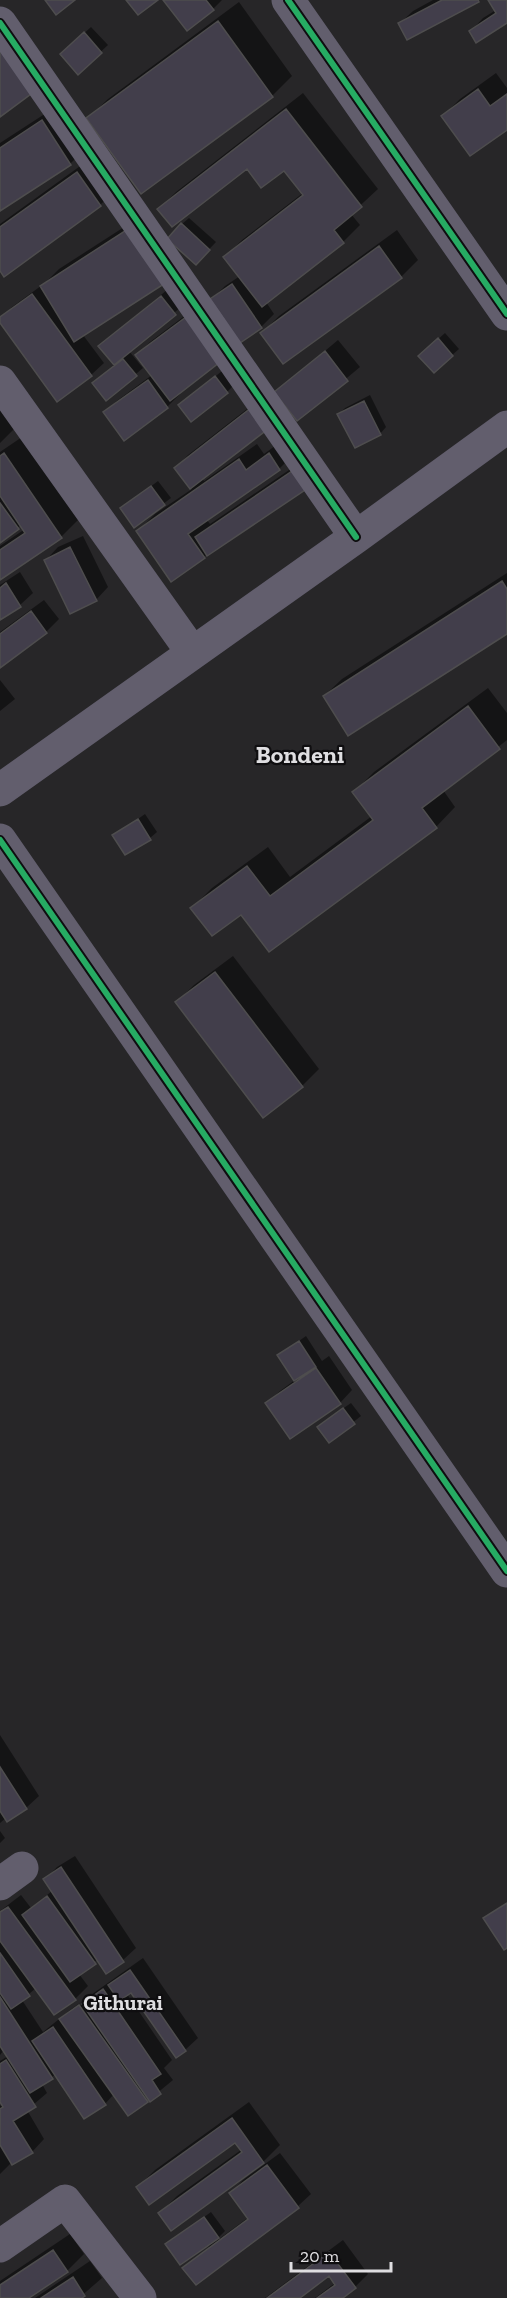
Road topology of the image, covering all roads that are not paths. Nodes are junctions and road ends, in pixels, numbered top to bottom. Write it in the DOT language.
graph roads {
  1 [pos="288,0"];
  2 [pos="0,22"];
  3 [pos="507,314"];
  4 [pos="0,382"];
  5 [pos="507,427"];
  6 [pos="356,537"];
  7 [pos="192,652"];
  8 [pos="2,784"];
  9 [pos="0,840"];
  10 [pos="507,1571"];
  11 [pos="0,2246"];
  12 [pos="140,2298"];
  1 -- 3 [label="street"];
  2 -- 6 [label="street"];
  4 -- 7 [label="street"];
  5 -- 6 [label="street"];
  6 -- 7 [label="street"];
  7 -- 8 [label="street"];
  9 -- 10 [label="street"];
  11 -- 12 [label="street"];
}
